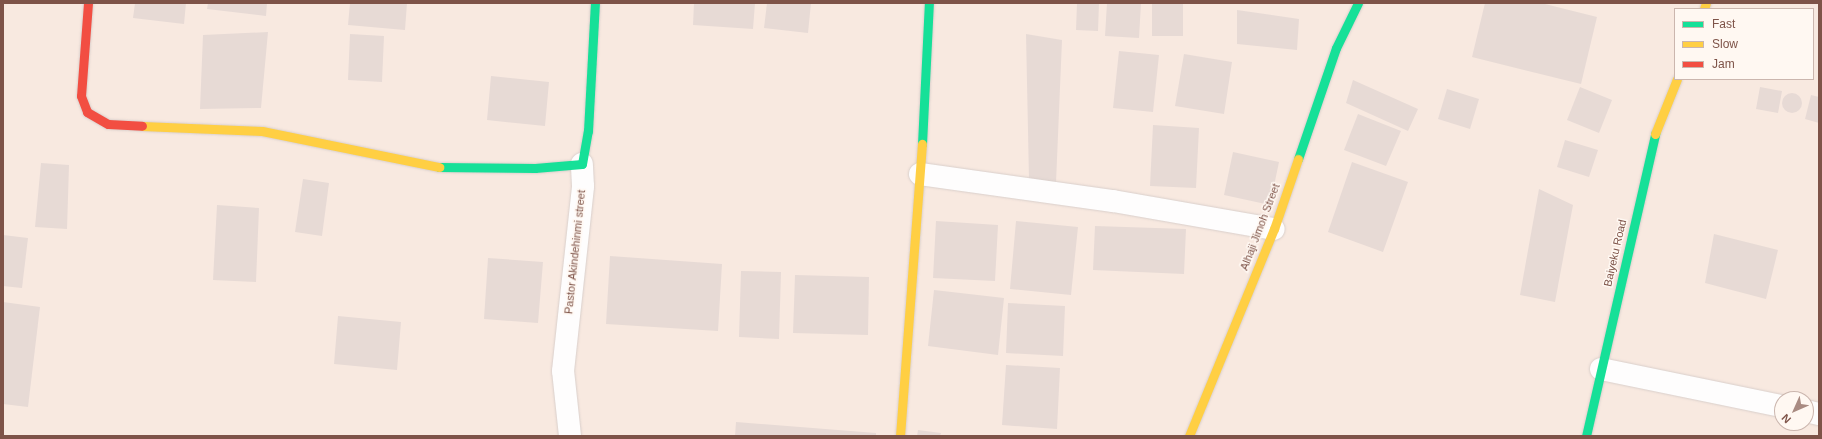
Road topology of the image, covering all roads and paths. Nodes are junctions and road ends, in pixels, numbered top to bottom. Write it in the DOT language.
graph roads {
  1 [pos="88,3"];
  2 [pos="595,3"];
  3 [pos="929,3"];
  4 [pos="1358,3"];
  5 [pos="1677,80"];
  6 [pos="582,164"];
  7 [pos="920,174"];
  8 [pos="1274,229"];
  9 [pos="1601,369"];
  10 [pos="1774,404"];
  11 [pos="570,436"];
  12 [pos="900,436"];
  13 [pos="1190,436"];
  14 [pos="1586,436"];
  1 -- 6 [label="street"];
  2 -- 6 [label="street"];
  3 -- 7 [label="street"];
  4 -- 8 [label="street, Alhaji Jimoh Street"];
  5 -- 9 [label="street, Baiyeku Road"];
  6 -- 11 [label="street, Pastor Akindehinmi street"];
  7 -- 8 [label="street"];
  7 -- 12 [label="street"];
  8 -- 13 [label="street, Alhaji Jimoh Street"];
  9 -- 10 [label="street"];
  9 -- 14 [label="street, Baiyeku Road"];
}
